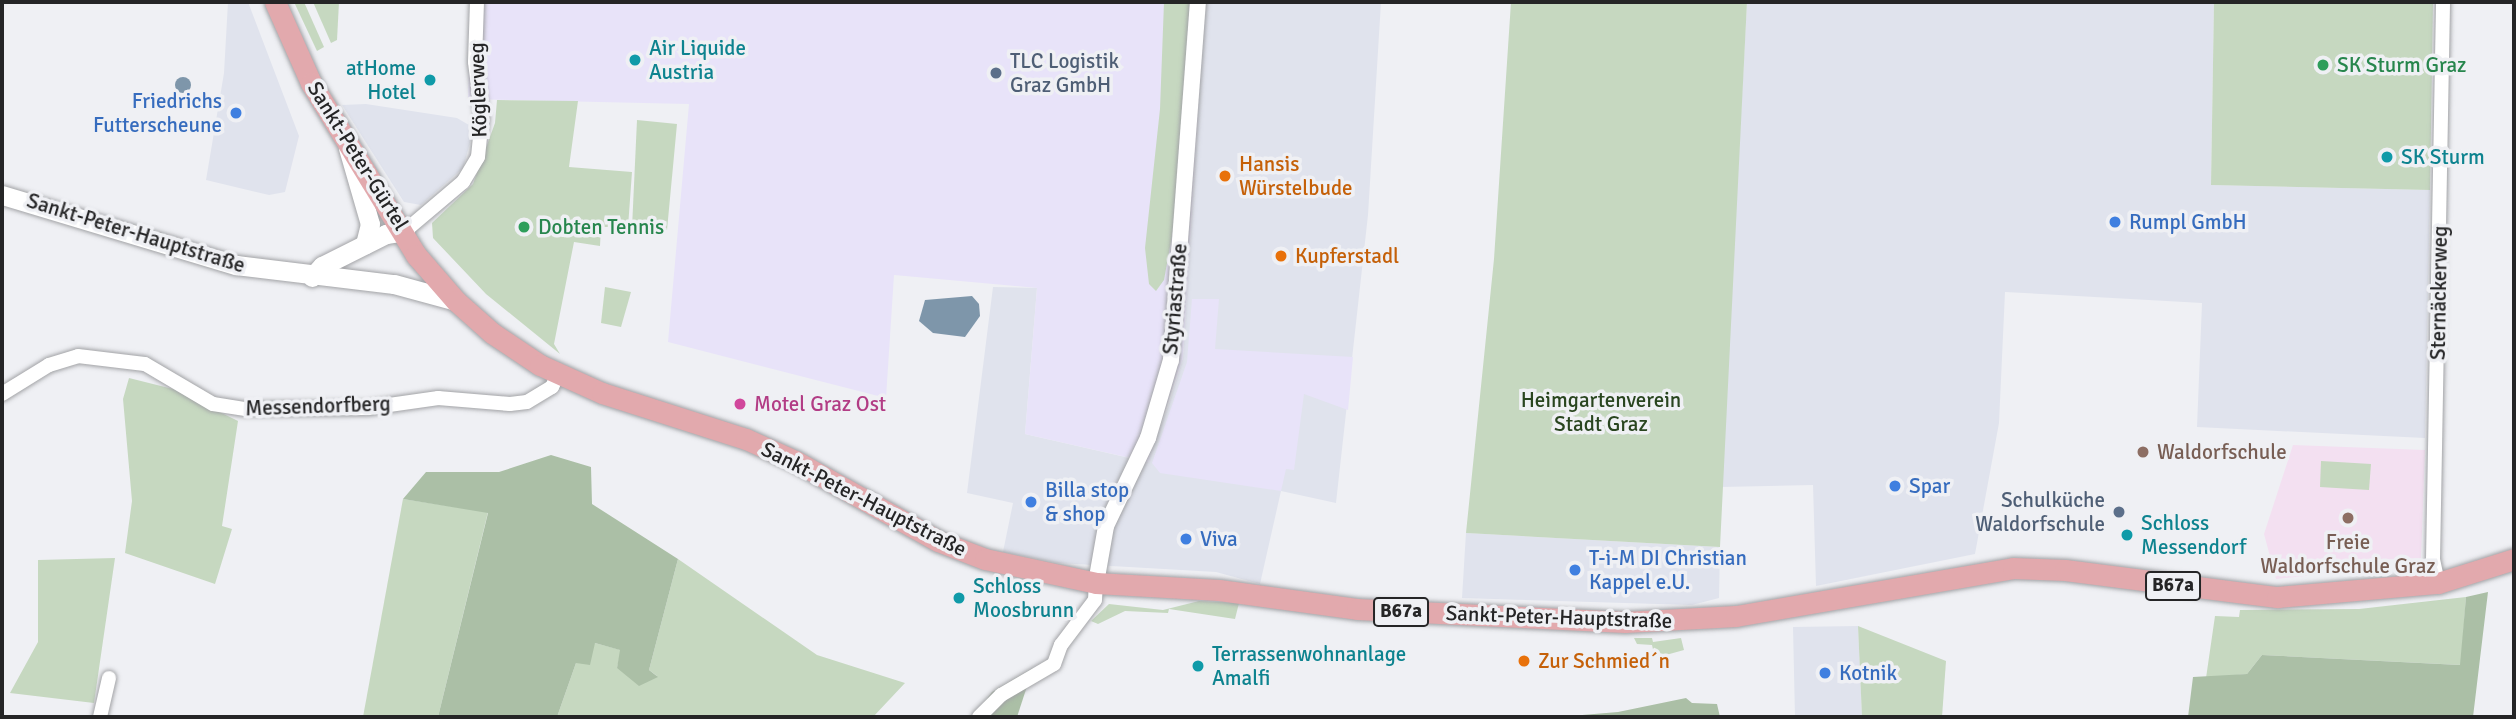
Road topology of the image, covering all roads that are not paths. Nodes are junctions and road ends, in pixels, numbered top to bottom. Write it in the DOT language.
graph roads {
  1 [pos="275,2"];
  2 [pos="477,2"];
  3 [pos="1198,2"];
  4 [pos="2443,2"];
  5 [pos="348,148"];
  6 [pos="2,195"];
  7 [pos="405,231"];
  8 [pos="365,244"];
  9 [pos="320,277"];
  10 [pos="456,301"];
  11 [pos="558,374"];
  12 [pos="2,394"];
  13 [pos="2514,559"];
  14 [pos="1096,583"];
  15 [pos="2438,583"];
  16 [pos="110,678"];
  17 [pos="100,717"];
  18 [pos="979,717"];
  1 -- 5 [label="main road, Sankt-Peter-Gürtel / B67a"];
  2 -- 7 [label="street, Köglerweg"];
  3 -- 14 [label="street, Styriastraße"];
  4 -- 15 [label="street, Sternäckerweg"];
  5 -- 7 [label="main road, Sankt-Peter-Gürtel / B67a"];
  5 -- 8 [label="main road"];
  6 -- 9 [label="main road, Sankt-Peter-Hauptstraße"];
  7 -- 8 [label="main road"];
  7 -- 9 [label="main road"];
  7 -- 10 [label="main road, Sankt-Peter-Gürtel / B67a"];
  8 -- 9 [label="main road"];
  9 -- 10 [label="main road, Sankt-Peter-Hauptstraße"];
  10 -- 11 [label="main road, Sankt-Peter-Hauptstraße / B67a"];
  11 -- 12 [label="street, Messendorfberg"];
  11 -- 14 [label="main road, Sankt-Peter-Hauptstraße / B67a"];
  13 -- 15 [label="main road, Sankt-Peter-Hauptstraße / B67a"];
  14 -- 15 [label="main road, Sankt-Peter-Hauptstraße / B67a"];
  14 -- 18 [label="street"];
  16 -- 17 [label="street"];
}
